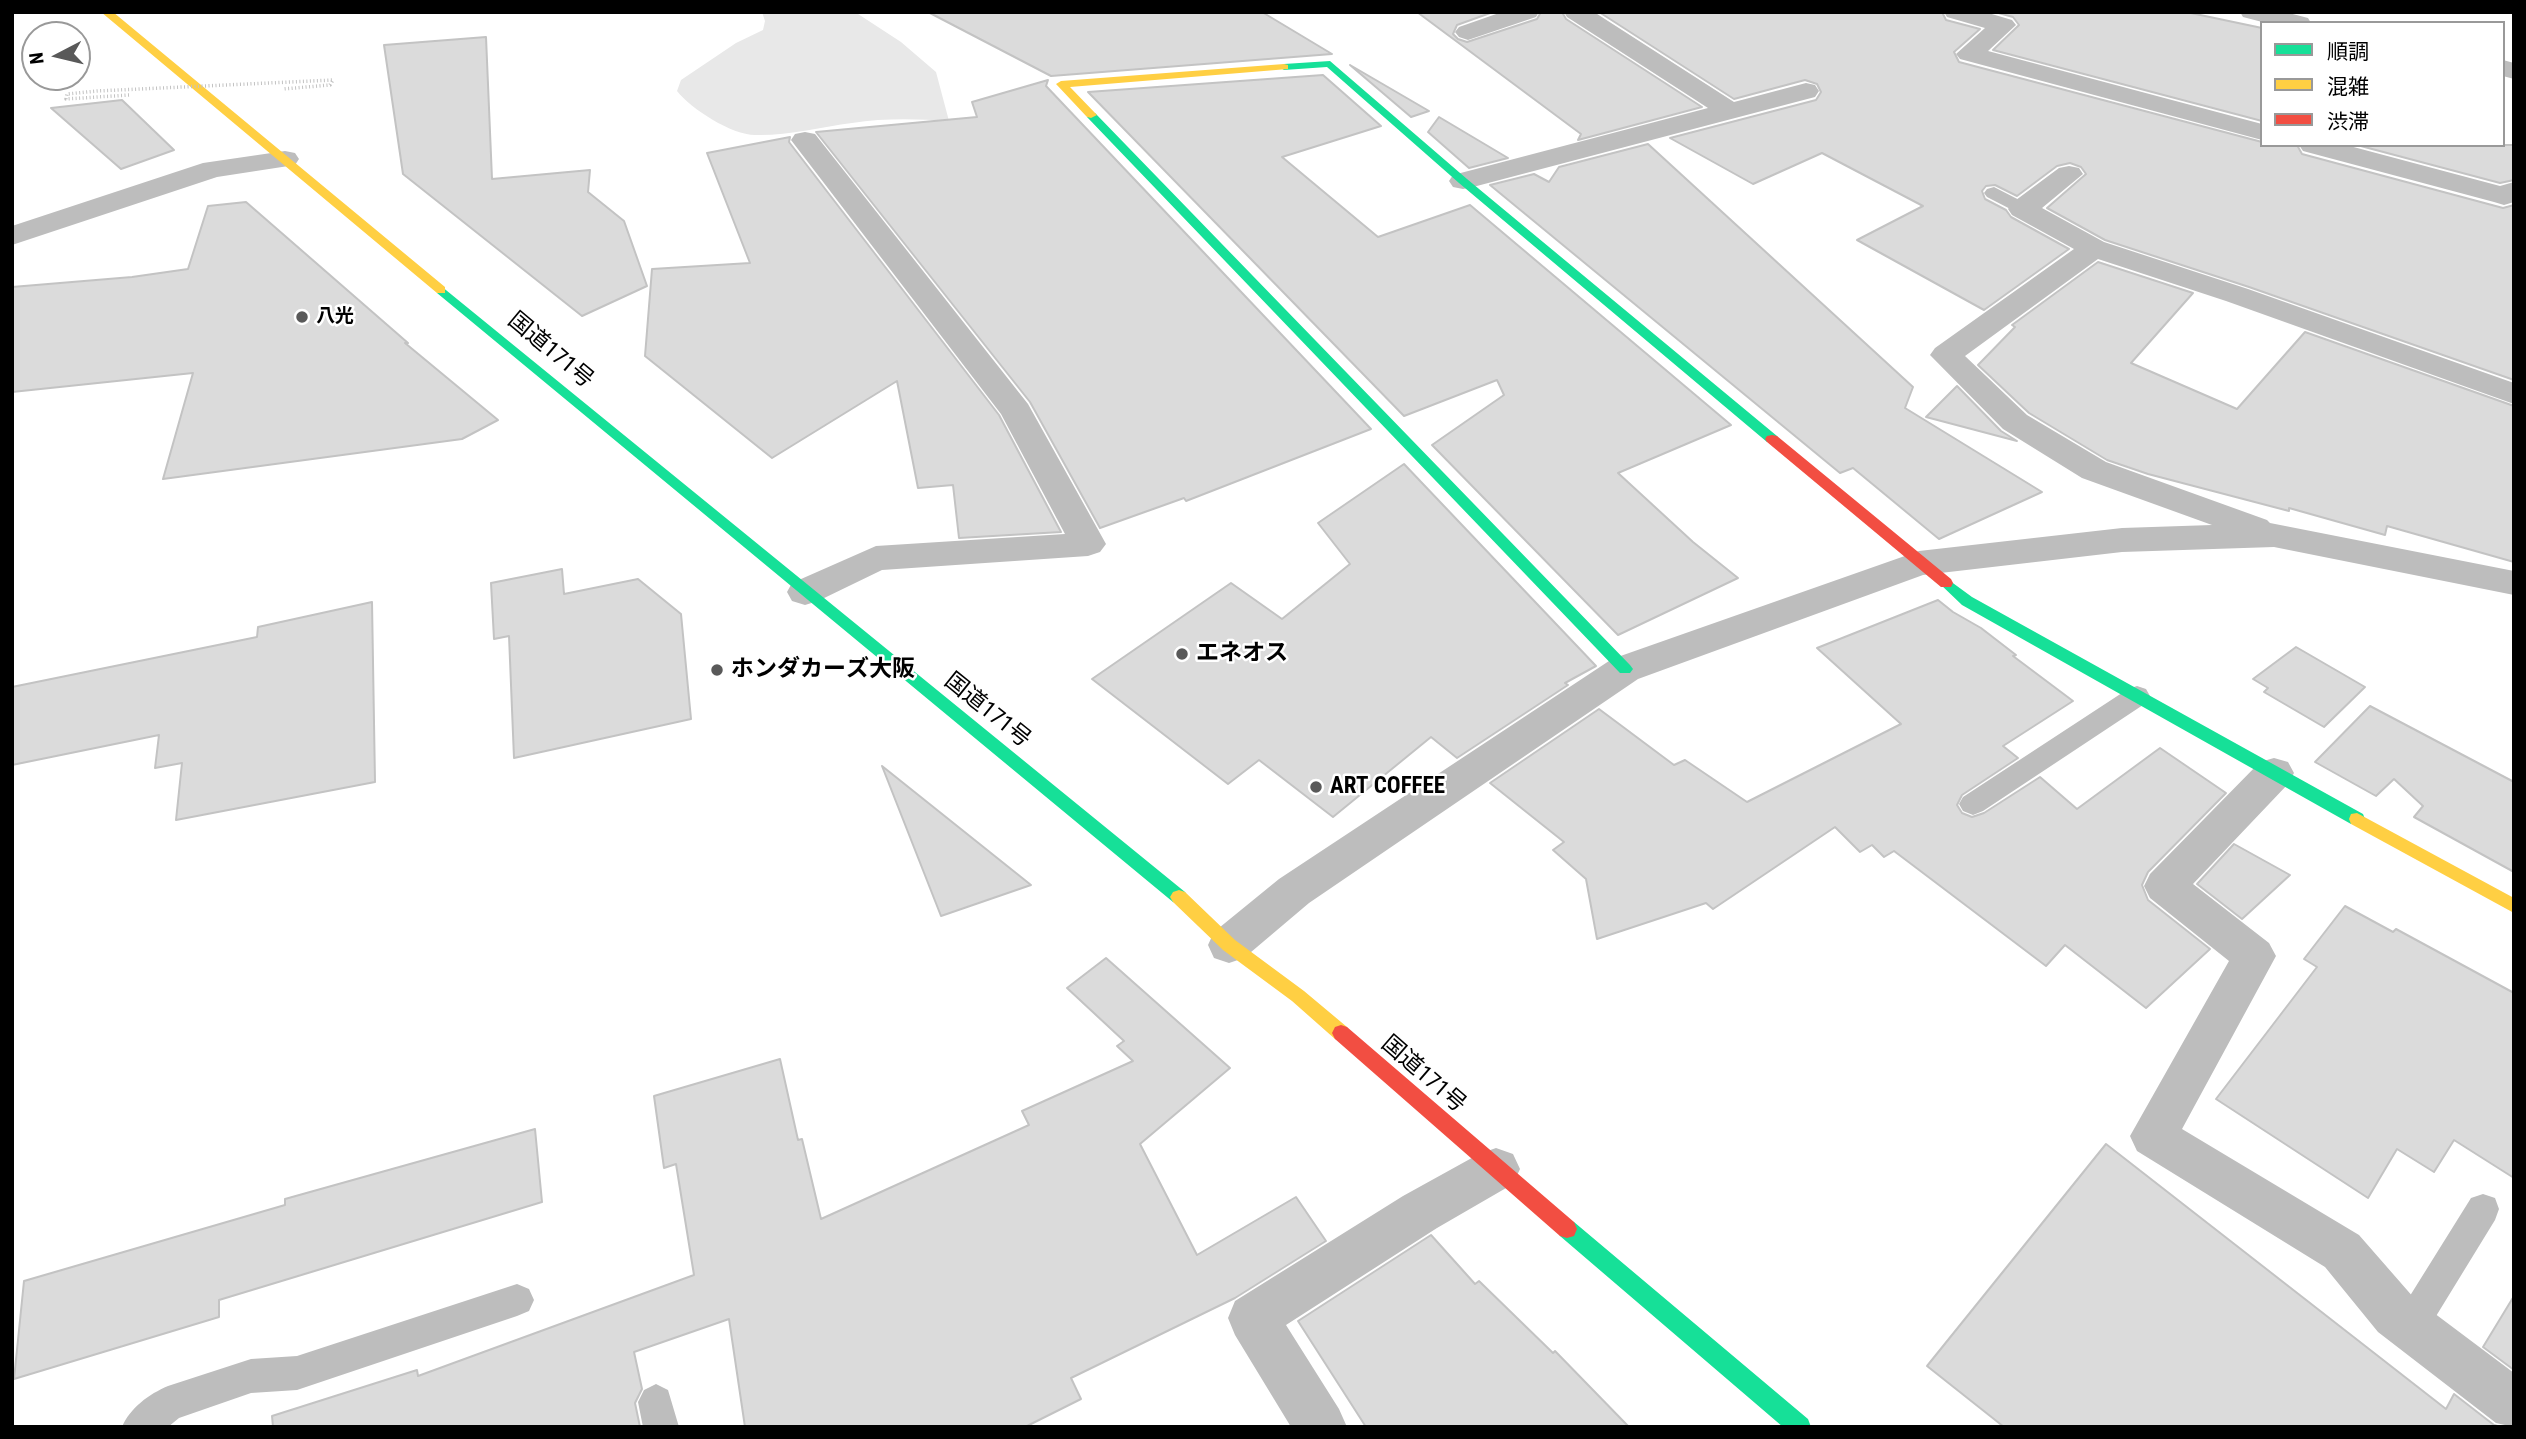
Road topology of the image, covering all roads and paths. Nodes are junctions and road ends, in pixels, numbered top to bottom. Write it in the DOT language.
graph roads {
  1 [pos="106,12"];
  2 [pos="1527,12"];
  3 [pos="1576,12"];
  4 [pos="1956,12"];
  5 [pos="2252,12"];
  6 [pos="2290,21"];
  7 [pos="1468,33"];
  8 [pos="283,89"];
  9 [pos="1806,91"];
  10 [pos="129,95"];
  11 [pos="1729,110"];
  12 [pos="2260,131"];
  13 [pos="805,140"];
  14 [pos="2320,147"];
  15 [pos="285,159"];
  16 [pos="2069,174"];
  17 [pos="1463,181"];
  18 [pos="2514,190"];
  19 [pos="1994,193"];
  20 [pos="2022,209"];
  21 [pos="12,236"];
  22 [pos="2094,248"];
  23 [pos="2514,394"];
  24 [pos="2274,535"];
  25 [pos="1919,563"];
  26 [pos="2514,583"];
  27 [pos="805,592"];
  28 [pos="1625,668"];
  29 [pos="2137,696"];
  30 [pos="2274,773"];
  31 [pos="1973,804"];
  32 [pos="2514,906"];
  33 [pos="1229,945"];
  34 [pos="1496,1169"];
  35 [pos="2483,1209"];
  36 [pos="517,1300"];
  37 [pos="2410,1326"];
  38 [pos="2514,1405"];
  39 [pos="140,1427"];
  40 [pos="1321,1427"];
  41 [pos="1800,1427"];
  1 -- 15 [label="main road, 国道171号"];
  2 -- 7 [label="street"];
  3 -- 11 [label="street"];
  4 -- 12 [label="street"];
  5 -- 6 [label="street"];
  8 -- 10 [label="path, bridge"];
  9 -- 11 [label="street"];
  11 -- 17 [label="street"];
  13 -- 27 [label="street"];
  14 -- 18 [label="street"];
  15 -- 21 [label="street"];
  15 -- 27 [label="main road, 国道171号"];
  16 -- 20 [label="street"];
  17 -- 25 [label="main road"];
  17 -- 28 [label="main road"];
  19 -- 20 [label="lane"];
  20 -- 22 [label="street"];
  22 -- 23 [label="street"];
  22 -- 24 [label="street"];
  24 -- 25 [label="street"];
  24 -- 26 [label="street"];
  25 -- 28 [label="street"];
  25 -- 29 [label="main road"];
  27 -- 33 [label="main road, 国道171号"];
  28 -- 33 [label="street"];
  29 -- 30 [label="main road"];
  29 -- 31 [label="lane"];
  30 -- 32 [label="main road"];
  30 -- 37 [label="street"];
  33 -- 34 [label="main road, 国道171号"];
  34 -- 40 [label="street"];
  34 -- 41 [label="main road, 国道171号"];
  35 -- 37 [label="lane"];
  36 -- 39 [label="lane"];
  37 -- 38 [label="street"];
}
